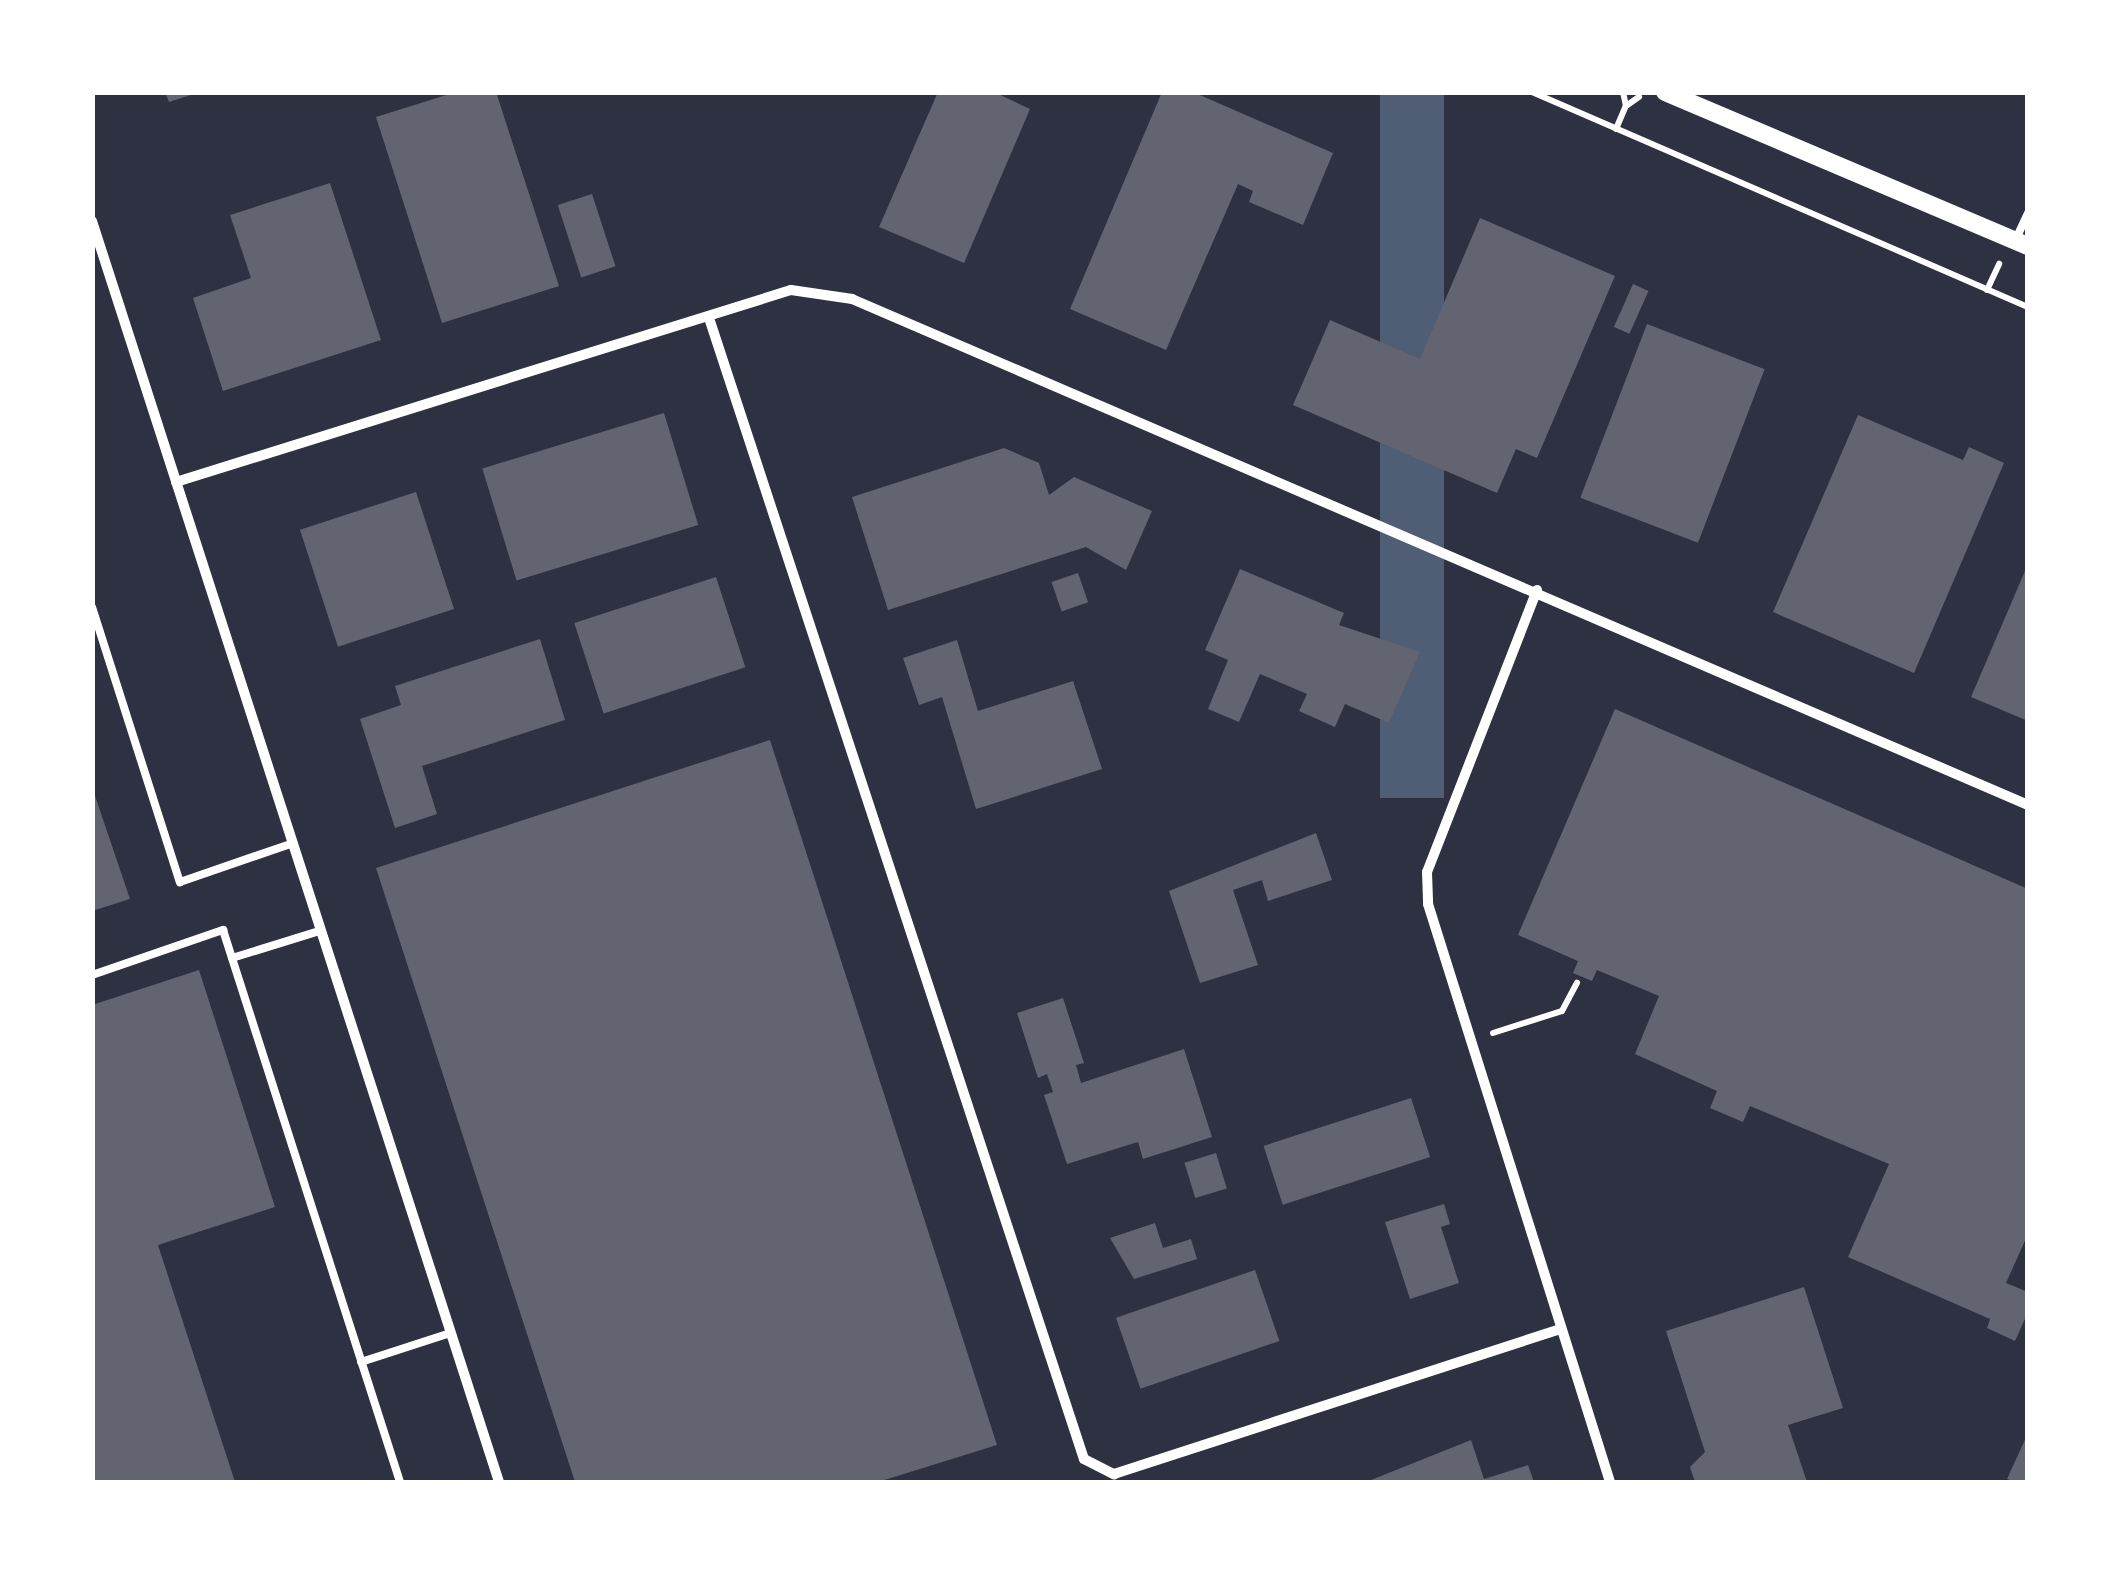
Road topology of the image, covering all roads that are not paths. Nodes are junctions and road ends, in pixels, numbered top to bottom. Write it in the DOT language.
graph roads {
  1 [pos="1665,92"];
  2 [pos="2028,213"];
  3 [pos="92,220"];
  4 [pos="2021,244"];
  5 [pos="710,322"];
  6 [pos="176,482"];
  7 [pos="1537,590"];
  8 [pos="92,607"];
  9 [pos="2028,804"];
  10 [pos="293,842"];
  11 [pos="320,930"];
  12 [pos="232,958"];
  13 [pos="92,975"];
  14 [pos="1558,1330"];
  15 [pos="450,1332"];
  16 [pos="361,1362"];
  17 [pos="400,1482"];
  18 [pos="499,1482"];
  19 [pos="1610,1482"];
  1 -- 4 [label="street"];
  2 -- 4 [label="lane"];
  3 -- 6 [label="street"];
  5 -- 6 [label="street"];
  5 -- 7 [label="street"];
  5 -- 14 [label="street"];
  6 -- 10 [label="street"];
  7 -- 9 [label="street"];
  7 -- 14 [label="street"];
  8 -- 10 [label="lane"];
  10 -- 11 [label="street"];
  11 -- 12 [label="lane"];
  11 -- 15 [label="street"];
  12 -- 13 [label="lane"];
  12 -- 16 [label="lane"];
  14 -- 19 [label="street"];
  15 -- 16 [label="lane"];
  15 -- 18 [label="street"];
  16 -- 17 [label="lane"];
}
